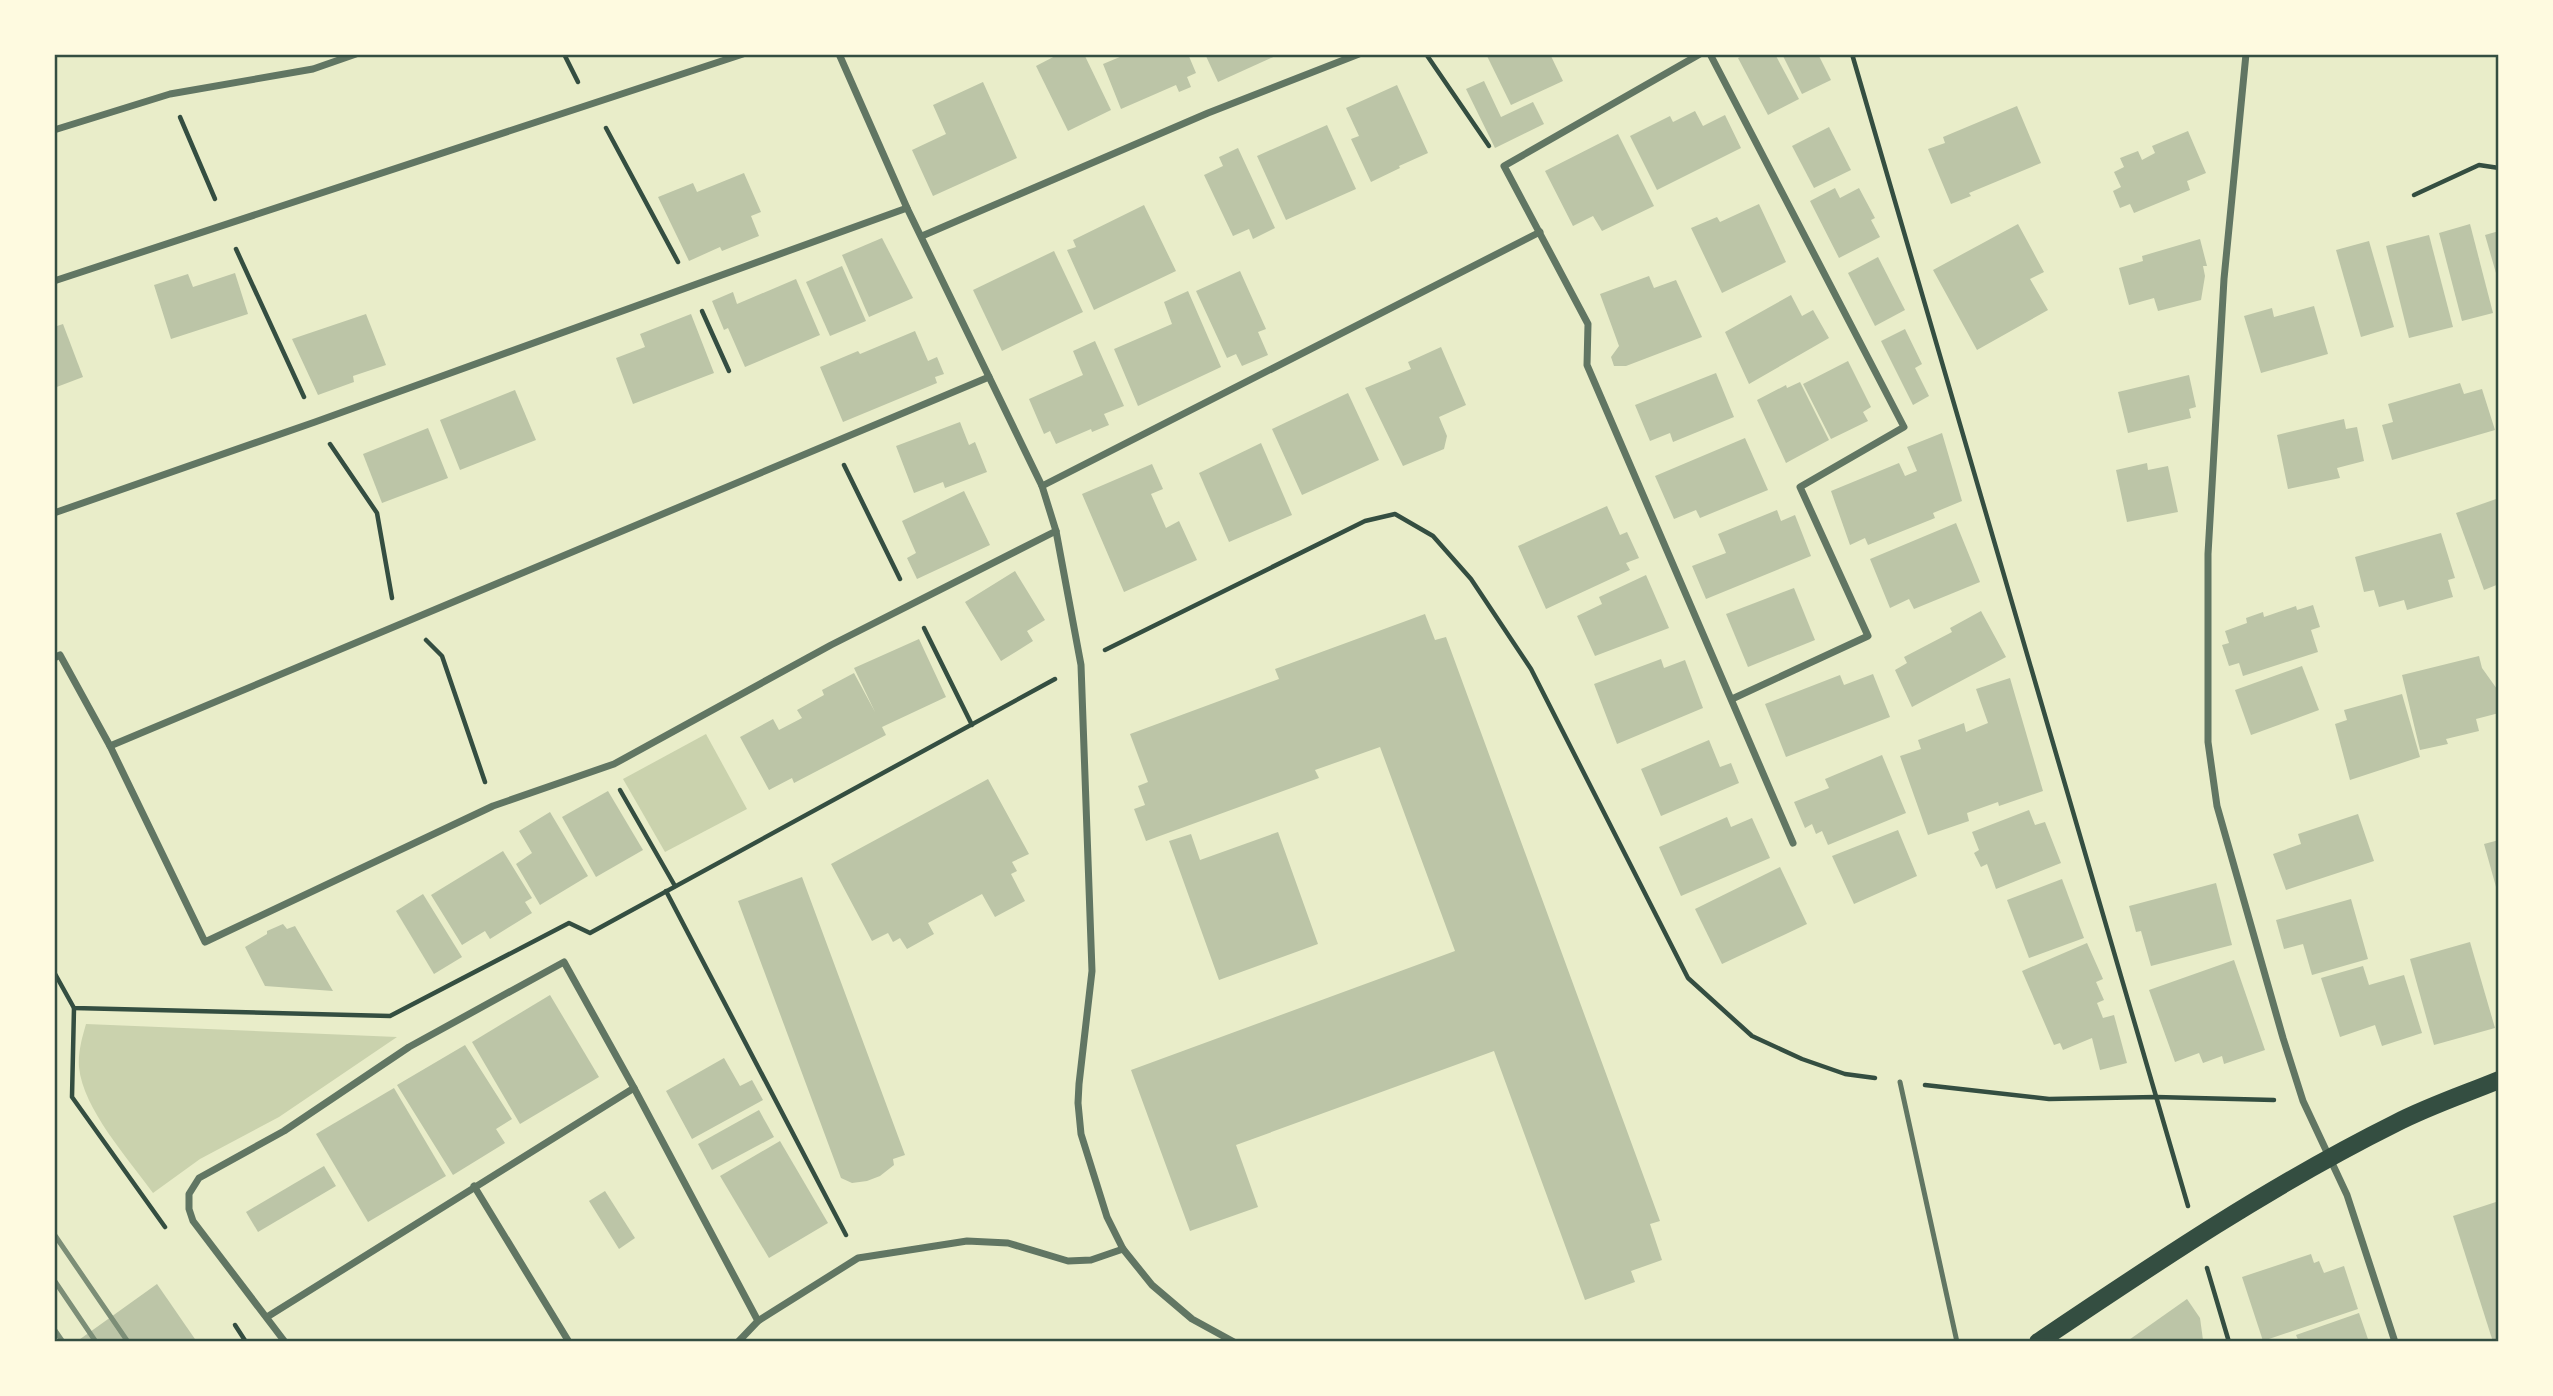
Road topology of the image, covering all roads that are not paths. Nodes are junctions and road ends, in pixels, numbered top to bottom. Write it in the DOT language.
graph roads {
  1 [pos="356,54"];
  2 [pos="743,54"];
  3 [pos="839,54"];
  4 [pos="1359,54"];
  5 [pos="1700,54"];
  6 [pos="1710,54"];
  7 [pos="2246,54"];
  8 [pos="54,130"];
  9 [pos="907,208"];
  10 [pos="1539,232"];
  11 [pos="922,236"];
  12 [pos="54,281"];
  13 [pos="989,377"];
  14 [pos="1042,485"];
  15 [pos="54,513"];
  16 [pos="1056,531"];
  17 [pos="54,658"];
  18 [pos="1731,699"];
  19 [pos="110,746"];
  20 [pos="1793,843"];
  21 [pos="2499,1080"];
  22 [pos="1899,1082"];
  23 [pos="634,1087"];
  24 [pos="2330,1158"];
  25 [pos="474,1186"];
  26 [pos="1123,1248"];
  27 [pos="267,1317"];
  28 [pos="758,1321"];
  29 [pos="2041,1341"];
  30 [pos="285,1342"];
  31 [pos="569,1342"];
  32 [pos="738,1342"];
  33 [pos="1234,1342"];
  34 [pos="1957,1342"];
  35 [pos="2395,1342"];
  1 -- 8 [label="street"];
  2 -- 12 [label="street"];
  3 -- 9 [label="street"];
  4 -- 11 [label="street"];
  5 -- 10 [label="street"];
  6 -- 18 [label="street"];
  7 -- 24 [label="street"];
  9 -- 11 [label="street"];
  9 -- 15 [label="street"];
  10 -- 14 [label="street"];
  10 -- 18 [label="street"];
  11 -- 13 [label="street"];
  13 -- 14 [label="street"];
  13 -- 19 [label="street"];
  14 -- 16 [label="street"];
  16 -- 19 [label="street"];
  16 -- 26 [label="street"];
  17 -- 19 [label="street"];
  18 -- 20 [label="street"];
  21 -- 24 [label="main road"];
  22 -- 34 [label="lane"];
  23 -- 25 [label="street"];
  23 -- 27 [label="street"];
  23 -- 28 [label="street"];
  24 -- 29 [label="main road"];
  24 -- 35 [label="street"];
  25 -- 27 [label="street"];
  25 -- 31 [label="street"];
  26 -- 28 [label="street"];
  26 -- 33 [label="street"];
  27 -- 30 [label="street"];
  28 -- 32 [label="street"];
}
